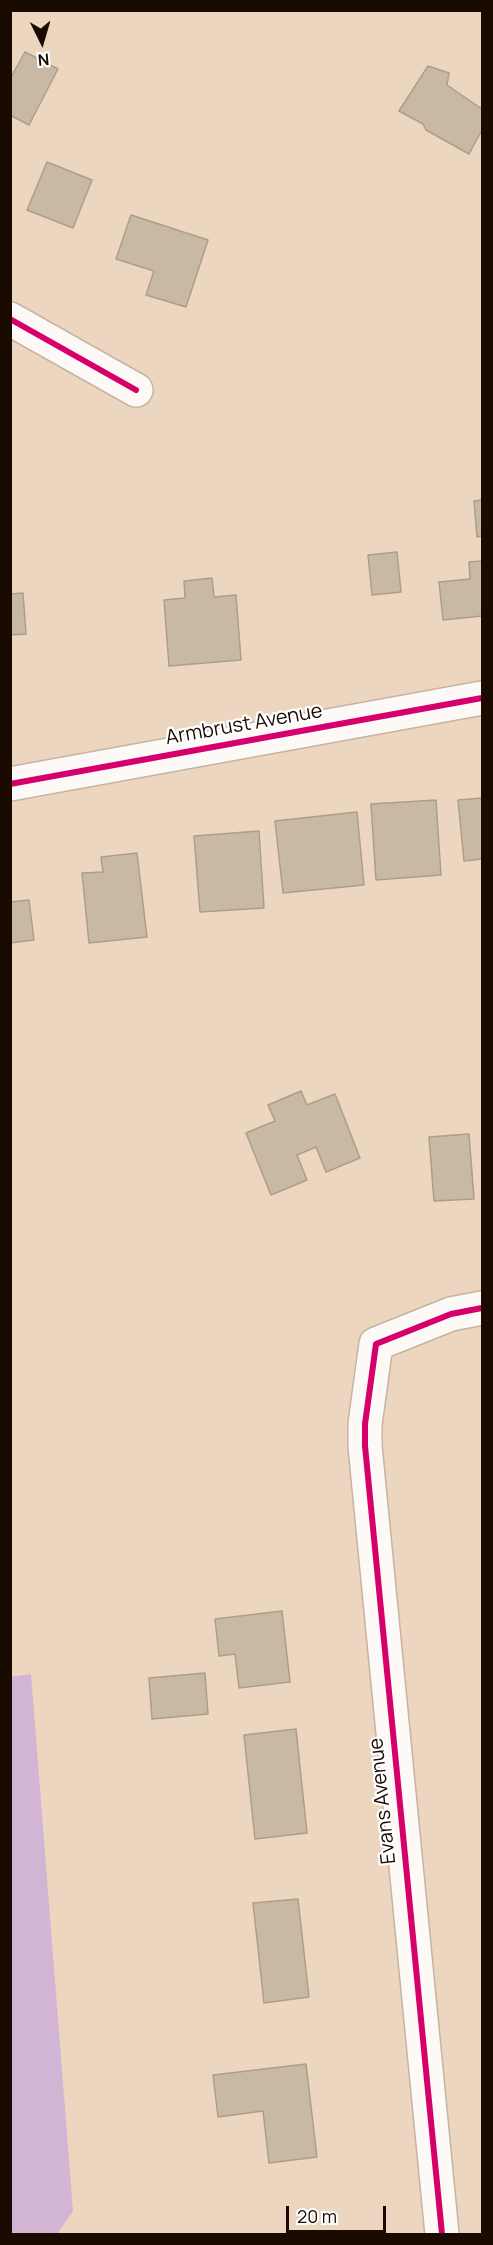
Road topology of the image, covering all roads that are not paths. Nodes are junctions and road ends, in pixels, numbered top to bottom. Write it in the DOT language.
graph roads {
  1 [pos="10,320"];
  2 [pos="136,390"];
  3 [pos="483,698"];
  4 [pos="10,784"];
  5 [pos="483,1308"];
  6 [pos="442,2235"];
  1 -- 2 [label="street"];
  3 -- 4 [label="street, Armbrust Avenue"];
  5 -- 6 [label="street, Evans Avenue"];
}
